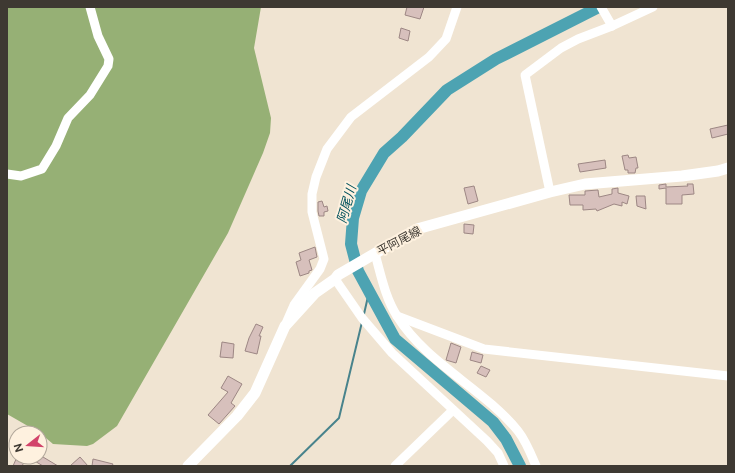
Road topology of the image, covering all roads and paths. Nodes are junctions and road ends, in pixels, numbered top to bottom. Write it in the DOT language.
graph roads {
  1 [pos="90,7"];
  2 [pos="457,7"];
  3 [pos="653,7"];
  4 [pos="602,11"];
  5 [pos="612,26"];
  6 [pos="728,168"];
  7 [pos="7,174"];
  8 [pos="550,192"];
  9 [pos="373,255"];
  10 [pos="336,277"];
  11 [pos="397,316"];
  12 [pos="285,326"];
  13 [pos="728,376"];
  14 [pos="453,410"];
  15 [pos="188,466"];
  16 [pos="395,466"];
  17 [pos="504,466"];
  18 [pos="536,466"];
  1 -- 7 [label="street"];
  2 -- 12 [label="street"];
  3 -- 5 [label="street"];
  4 -- 5 [label="street"];
  5 -- 8 [label="street"];
  6 -- 8 [label="main road, 平阿尾線"];
  8 -- 9 [label="main road, 平阿尾線"];
  9 -- 10 [label="main road, 平阿尾線"];
  9 -- 11 [label="street"];
  10 -- 12 [label="main road, 平阿尾線"];
  10 -- 14 [label="street"];
  11 -- 13 [label="street"];
  11 -- 18 [label="street"];
  12 -- 15 [label="main road, 平阿尾線"];
  14 -- 16 [label="street"];
  14 -- 17 [label="street"];
}
